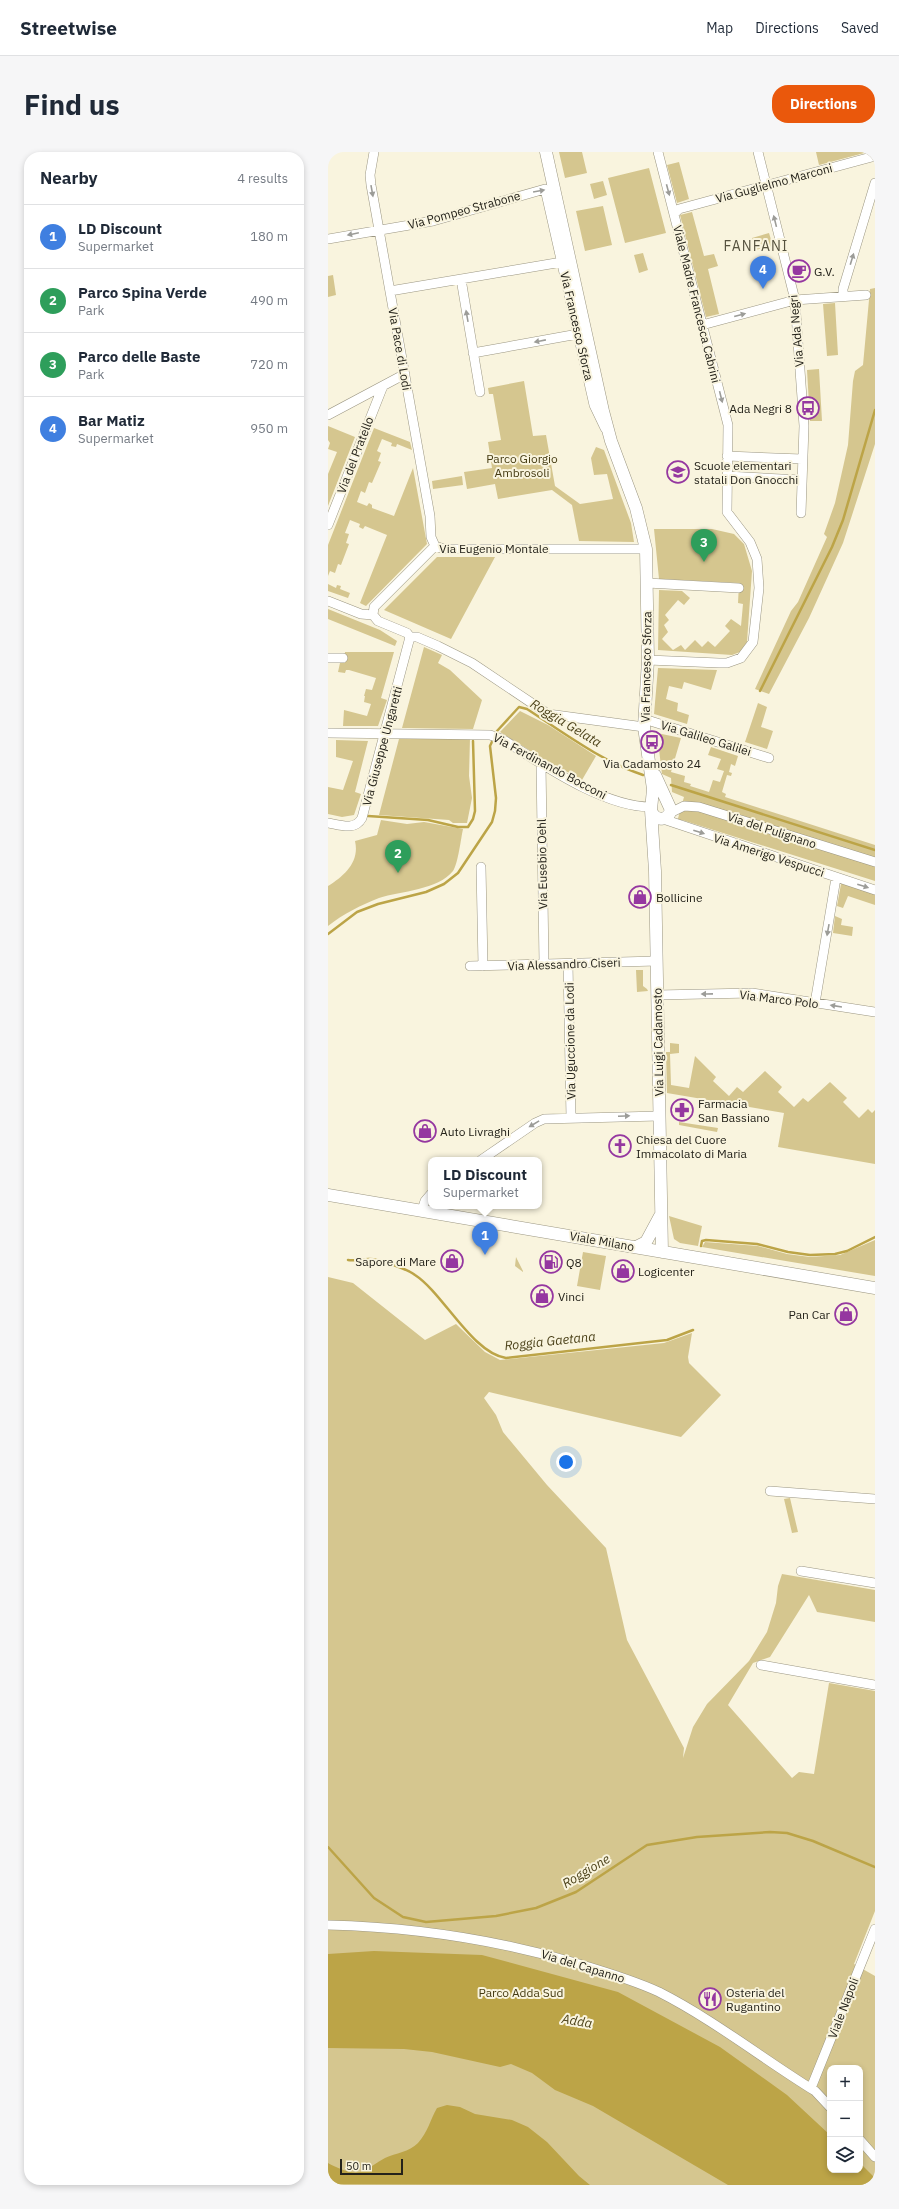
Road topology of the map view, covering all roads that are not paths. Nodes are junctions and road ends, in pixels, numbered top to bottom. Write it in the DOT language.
graph roads {
  1 [pos="374,152"];
  2 [pos="546,152"];
  3 [pos="658,152"];
  4 [pos="758,152"];
  5 [pos="875,156"];
  6 [pos="875,182"];
  7 [pos="766,185"];
  8 [pos="675,213"];
  9 [pos="556,214"];
  10 [pos="379,230"];
  11 [pos="328,239"];
  12 [pos="562,262"];
  13 [pos="461,279"];
  14 [pos="390,291"];
  15 [pos="866,295"];
  16 [pos="843,296"];
  17 [pos="796,300"];
  18 [pos="702,325"];
  19 [pos="578,334"];
  20 [pos="473,353"];
  21 [pos="404,374"];
  22 [pos="383,386"];
  23 [pos="480,392"];
  24 [pos="328,415"];
  25 [pos="611,441"];
  26 [pos="727,456"];
  27 [pos="802,459"];
  28 [pos="727,476"];
  29 [pos="801,480"];
  30 [pos="801,513"];
  31 [pos="328,525"];
  32 [pos="435,546"];
  33 [pos="646,549"];
  34 [pos="647,583"];
  35 [pos="739,588"];
  36 [pos="328,601"];
  37 [pos="373,615"];
  38 [pos="410,637"];
  39 [pos="328,658"];
  40 [pos="343,658"];
  41 [pos="648,660"];
  42 [pos="644,723"];
  43 [pos="328,733"];
  44 [pos="385,733"];
  45 [pos="648,751"];
  46 [pos="769,758"];
  47 [pos="541,764"];
  48 [pos="668,801"];
  49 [pos="652,808"];
  50 [pos="667,816"];
  51 [pos="328,823"];
  52 [pos="875,862"];
  53 [pos="481,867"];
  54 [pos="655,871"];
  55 [pos="836,878"];
  56 [pos="875,890"];
  57 [pos="657,961"];
  58 [pos="544,964"];
  59 [pos="568,964"];
  60 [pos="470,966"];
  61 [pos="483,966"];
  62 [pos="658,995"];
  63 [pos="815,1002"];
  64 [pos="875,1012"];
  65 [pos="659,1116"];
  66 [pos="571,1118"];
  67 [pos="485,1157"];
  68 [pos="328,1195"];
  69 [pos="428,1198"];
  70 [pos="422,1210"];
  71 [pos="661,1212"];
  72 [pos="636,1247"];
  73 [pos="662,1252"];
  74 [pos="875,1288"];
  75 [pos="770,1492"];
  76 [pos="875,1499"];
  77 [pos="800,1571"];
  78 [pos="875,1583"];
  79 [pos="761,1665"];
  80 [pos="875,1685"];
  81 [pos="328,1925"];
  82 [pos="875,1929"];
  83 [pos="811,2088"];
  84 [pos="827,2104"];
  85 [pos="863,2143"];
  86 [pos="875,2157"];
  1 -- 10 [label="street, Via Pace di Lodi, one-way"];
  2 -- 9 [label="street, Via Francesco Sforza"];
  3 -- 8 [label="street, Viale Madre Francesca Cabrini, one-way"];
  4 -- 7 [label="street, Via Ada Negri"];
  5 -- 7 [label="street, Via Guglielmo Marconi"];
  16 -- 6 [label="street, one-way"];
  7 -- 8 [label="street, Via Guglielmo Marconi"];
  17 -- 7 [label="street, Via Ada Negri, one-way"];
  8 -- 18 [label="street, Viale Madre Francesca Cabrini"];
  10 -- 9 [label="street, Via Pompeo Strabone, one-way"];
  9 -- 12 [label="street, Via Francesco Sforza"];
  9 -- 25 [label="street, Via Francesco Sforza"];
  10 -- 11 [label="street, Via Pompeo Strabone, one-way"];
  10 -- 14 [label="street, Via Pace di Lodi"];
  12 -- 13 [label="street"];
  12 -- 19 [label="street, Via Francesco Sforza"];
  13 -- 14 [label="street"];
  20 -- 13 [label="street, one-way"];
  14 -- 21 [label="street, Via Pace di Lodi"];
  15 -- 16 [label="street"];
  16 -- 17 [label="street"];
  18 -- 17 [label="street, one-way"];
  17 -- 27 [label="street, Via Ada Negri"];
  18 -- 26 [label="street, Viale Madre Francesca Cabrini, one-way"];
  19 -- 20 [label="street, one-way"];
  19 -- 25 [label="street, Via Francesco Sforza"];
  20 -- 23 [label="street"];
  21 -- 22 [label="street"];
  21 -- 32 [label="street, Via Pace di Lodi"];
  22 -- 24 [label="street"];
  22 -- 31 [label="street, Via del Pratello"];
  25 -- 33 [label="street, Via Francesco Sforza"];
  26 -- 27 [label="street"];
  26 -- 28 [label="street, Viale Madre Francesca Cabrini"];
  27 -- 29 [label="street, Via Ada Negri"];
  28 -- 29 [label="street"];
  28 -- 41 [label="street, Viale Madre Francesca Cabrini"];
  29 -- 30 [label="street, Via Ada Negri"];
  32 -- 33 [label="street, Via Eugenio Montale"];
  32 -- 37 [label="street, Via Eugenio Montale"];
  33 -- 34 [label="street, Via Francesco Sforza"];
  34 -- 35 [label="street"];
  34 -- 41 [label="street, Via Francesco Sforza"];
  36 -- 37 [label="street"];
  37 -- 38 [label="street, Via Galileo Galilei"];
  38 -- 42 [label="street, Via Galileo Galilei"];
  38 -- 44 [label="street, Via Giuseppe Ungaretti"];
  39 -- 40 [label="street"];
  41 -- 42 [label="street, Via Francesco Sforza"];
  42 -- 45 [label="street, Via Francesco Sforza"];
  42 -- 46 [label="street, Via Galileo Galilei"];
  43 -- 44 [label="street, Via Ferdinando Bocconi"];
  44 -- 47 [label="street, Via Ferdinando Bocconi"];
  44 -- 51 [label="street, Via Giuseppe Ungaretti"];
  45 -- 48 [label="street, Via Francesco Sforza"];
  45 -- 49 [label="street, Via Francesco Sforza"];
  47 -- 49 [label="street, Via Ferdinando Bocconi"];
  47 -- 58 [label="street, Via Eusebio Oehl"];
  48 -- 49 [label="street"];
  48 -- 50 [label="street"];
  49 -- 50 [label="street"];
  49 -- 54 [label="street, Via Luigi Cadamosto"];
  50 -- 52 [label="street, Via del Pulignano"];
  50 -- 54 [label="street, Via Luigi Cadamosto"];
  50 -- 55 [label="street, Via Amerigo Vespucci, one-way"];
  53 -- 61 [label="street"];
  54 -- 57 [label="street, Via Luigi Cadamosto"];
  55 -- 56 [label="street, Via Amerigo Vespucci, one-way"];
  55 -- 63 [label="street, one-way"];
  57 -- 59 [label="street, Via Alessandro Ciseri"];
  57 -- 62 [label="street, Via Luigi Cadamosto"];
  58 -- 59 [label="street, Via Alessandro Ciseri"];
  58 -- 61 [label="street, Via Alessandro Ciseri"];
  59 -- 66 [label="street, Via Uguccione da Lodi"];
  60 -- 61 [label="street, Via Alessandro Ciseri"];
  63 -- 62 [label="street, Via Marco Polo, one-way"];
  62 -- 65 [label="street, Via Luigi Cadamosto"];
  64 -- 63 [label="street, Via Marco Polo, one-way"];
  66 -- 65 [label="street, one-way"];
  65 -- 71 [label="street, Via Luigi Cadamosto"];
  66 -- 67 [label="street, one-way"];
  68 -- 70 [label="street, Viale Milano"];
  69 -- 70 [label="street"];
  70 -- 72 [label="street, Viale Milano"];
  71 -- 72 [label="street, Via Luigi Cadamosto"];
  71 -- 73 [label="street, Via Luigi Cadamosto"];
  72 -- 73 [label="street, Viale Milano"];
  73 -- 74 [label="street, Viale Milano"];
  75 -- 76 [label="street"];
  77 -- 78 [label="street"];
  79 -- 80 [label="street"];
  81 -- 83 [label="street, Via del Capanno"];
  82 -- 83 [label="street, Viale Napoli"];
  83 -- 84 [label="street, Via del Capanno"];
  85 -- 86 [label="street"];
}
